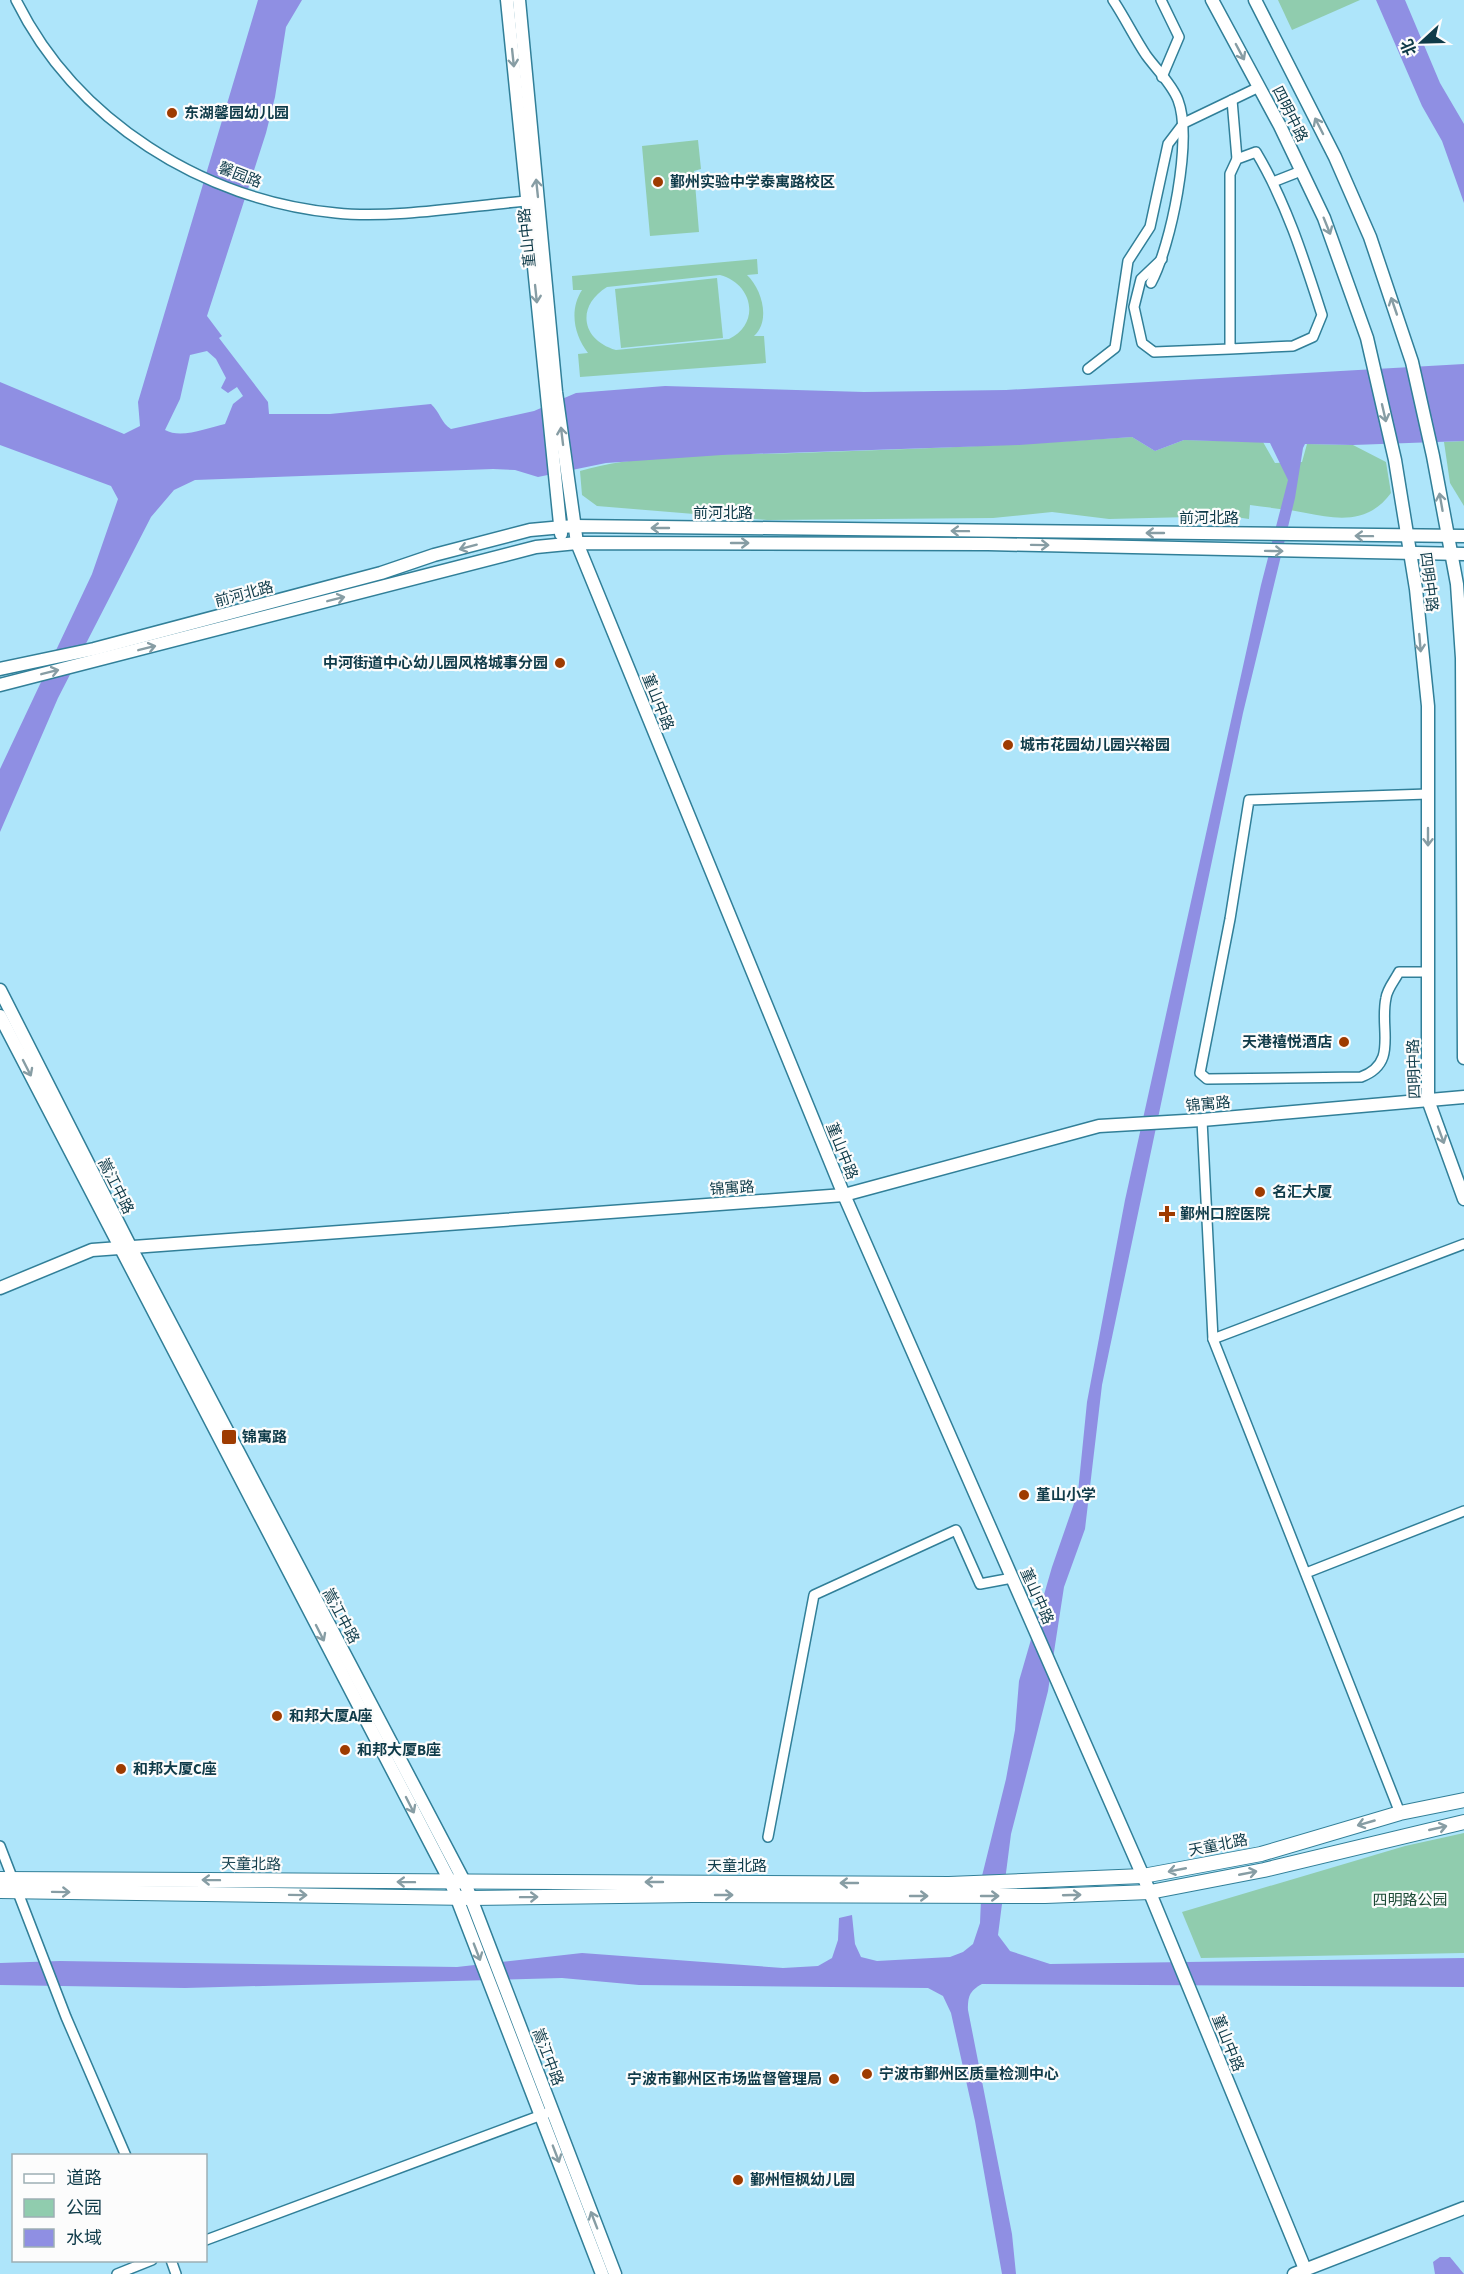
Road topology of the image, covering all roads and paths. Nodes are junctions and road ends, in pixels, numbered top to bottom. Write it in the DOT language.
graph roads {
  1 [pos="16,0"];
  2 [pos="507,0"];
  3 [pos="519,0"];
  4 [pos="1113,0"];
  5 [pos="1161,0"];
  6 [pos="1212,0"];
  7 [pos="1255,0"];
  8 [pos="1162,77"];
  9 [pos="1259,87"];
  10 [pos="1232,100"];
  11 [pos="1184,123"];
  12 [pos="1237,159"];
  13 [pos="1301,171"];
  14 [pos="1273,182"];
  15 [pos="527,201"];
  16 [pos="1162,260"];
  17 [pos="1151,283"];
  18 [pos="1230,349"];
  19 [pos="1088,369"];
  20 [pos="551,393"];
  21 [pos="561,481"];
  22 [pos="574,526"];
  23 [pos="561,529"];
  24 [pos="1408,536"];
  25 [pos="1447,536"];
  26 [pos="1464,536"];
  27 [pos="577,543"];
  28 [pos="562,544"];
  29 [pos="1411,555"];
  30 [pos="1451,555"];
  31 [pos="1464,555"];
  32 [pos="0,669"];
  33 [pos="5,683"];
  34 [pos="1428,794"];
  35 [pos="1428,972"];
  36 [pos="0,990"];
  37 [pos="0,1016"];
  38 [pos="1464,1058"];
  39 [pos="1464,1097"];
  40 [pos="1428,1100"];
  41 [pos="1202,1120"];
  42 [pos="844,1195"];
  43 [pos="1464,1199"];
  44 [pos="1464,1244"];
  45 [pos="125,1246"];
  46 [pos="0,1288"];
  47 [pos="1213,1338"];
  48 [pos="1464,1511"];
  49 [pos="1306,1573"];
  50 [pos="1012,1578"];
  51 [pos="1464,1800"];
  52 [pos="1400,1814"];
  53 [pos="1464,1822"];
  54 [pos="768,1837"];
  55 [pos="0,1845"];
  56 [pos="1143,1876"];
  57 [pos="451,1883"];
  58 [pos="465,1883"];
  59 [pos="7,1886"];
  60 [pos="1150,1892"];
  61 [pos="456,1898"];
  62 [pos="471,1898"];
  63 [pos="546,2113"];
  64 [pos="125,2154"];
  65 [pos="1464,2208"];
  66 [pos="207,2240"];
  67 [pos="147,2262"];
  68 [pos="1300,2271"];
  69 [pos="117,2274"];
  70 [pos="602,2274"];
  71 [pos="615,2274"];
  1 -- 15 [label="street, 馨园路"];
  2 -- 15 [label="main road, 堇山中路, one-way"];
  20 -- 3 [label="main road, 堇山中路, one-way"];
  4 -- 8 [label="street"];
  5 -- 8 [label="street"];
  6 -- 9 [label="main road, 四明中路, one-way"];
  25 -- 7 [label="main road, 四明中路, one-way"];
  8 -- 11 [label="street"];
  9 -- 10 [label="street"];
  9 -- 13 [label="main road, 四明中路"];
  10 -- 11 [label="street"];
  10 -- 12 [label="street"];
  11 -- 16 [label="street"];
  11 -- 19 [label="street"];
  12 -- 14 [label="street"];
  12 -- 18 [label="street"];
  13 -- 14 [label="street"];
  13 -- 24 [label="main road, 四明中路, one-way"];
  14 -- 18 [label="street"];
  15 -- 20 [label="main road, 堇山中路, one-way"];
  16 -- 17 [label="street"];
  16 -- 18 [label="street"];
  20 -- 21 [label="main road, 堇山中路"];
  21 -- 22 [label="main road, 堇山中路"];
  21 -- 23 [label="main road, 堇山中路"];
  22 -- 23 [label="main road, 前河北路"];
  24 -- 22 [label="main road, 前河北路, one-way"];
  22 -- 27 [label="main road, 堇山中路"];
  23 -- 28 [label="main road, 堇山中路"];
  23 -- 32 [label="main road, 前河北路, one-way"];
  24 -- 25 [label="main road, 前河北路"];
  24 -- 29 [label="main road, 四明中路"];
  25 -- 26 [label="main road, 前河北路"];
  25 -- 30 [label="main road, 四明中路"];
  27 -- 28 [label="main road, 前河北路"];
  27 -- 29 [label="main road, 前河北路, one-way"];
  27 -- 42 [label="main road, 堇山中路"];
  33 -- 28 [label="main road, 前河北路, one-way"];
  29 -- 30 [label="main road, 前河北路"];
  29 -- 34 [label="main road, 四明中路, one-way"];
  30 -- 31 [label="main road, 前河北路"];
  30 -- 38 [label="main road, 四明中路"];
  34 -- 35 [label="main road, 四明中路, one-way"];
  34 -- 35 [label="street"];
  35 -- 40 [label="main road, 四明中路"];
  36 -- 45 [label="main road, 嵩江中路"];
  37 -- 45 [label="main road, 嵩江中路, one-way"];
  39 -- 40 [label="main road, 锦寓路"];
  40 -- 41 [label="main road, 锦寓路"];
  40 -- 43 [label="main road, 四明中路, one-way"];
  41 -- 42 [label="main road, 锦寓路"];
  41 -- 47 [label="street"];
  42 -- 45 [label="main road, 锦寓路"];
  42 -- 50 [label="main road, 堇山中路"];
  44 -- 47 [label="street"];
  45 -- 46 [label="main road, 锦寓路"];
  45 -- 57 [label="main road, 嵩江中路, one-way"];
  45 -- 58 [label="main road, 嵩江中路"];
  47 -- 49 [label="street"];
  48 -- 49 [label="street"];
  49 -- 52 [label="street"];
  50 -- 54 [label="street"];
  50 -- 56 [label="main road, 堇山中路"];
  51 -- 52 [label="main road, 天童北路"];
  52 -- 56 [label="main road, 天童北路, one-way"];
  60 -- 53 [label="main road, one-way"];
  55 -- 59 [label="street"];
  56 -- 58 [label="main road, 天童北路, one-way"];
  56 -- 60 [label="main road, 堇山中路"];
  57 -- 58 [label="main road, 天童北路"];
  57 -- 59 [label="main road, 天童北路, one-way"];
  57 -- 61 [label="main road, 嵩江中路"];
  58 -- 62 [label="main road, 嵩江中路"];
  59 -- 61 [label="main road, one-way"];
  59 -- 64 [label="street"];
  62 -- 60 [label="main road, one-way"];
  60 -- 68 [label="main road, 堇山中路"];
  61 -- 62 [label="main road"];
  61 -- 63 [label="main road, 嵩江中路, one-way"];
  62 -- 63 [label="main road, 嵩江中路"];
  63 -- 66 [label="street"];
  63 -- 70 [label="main road, 嵩江中路, one-way"];
  71 -- 63 [label="main road, 嵩江中路, one-way"];
  65 -- 68 [label="main road"];
  67 -- 69 [label="street"];
}
